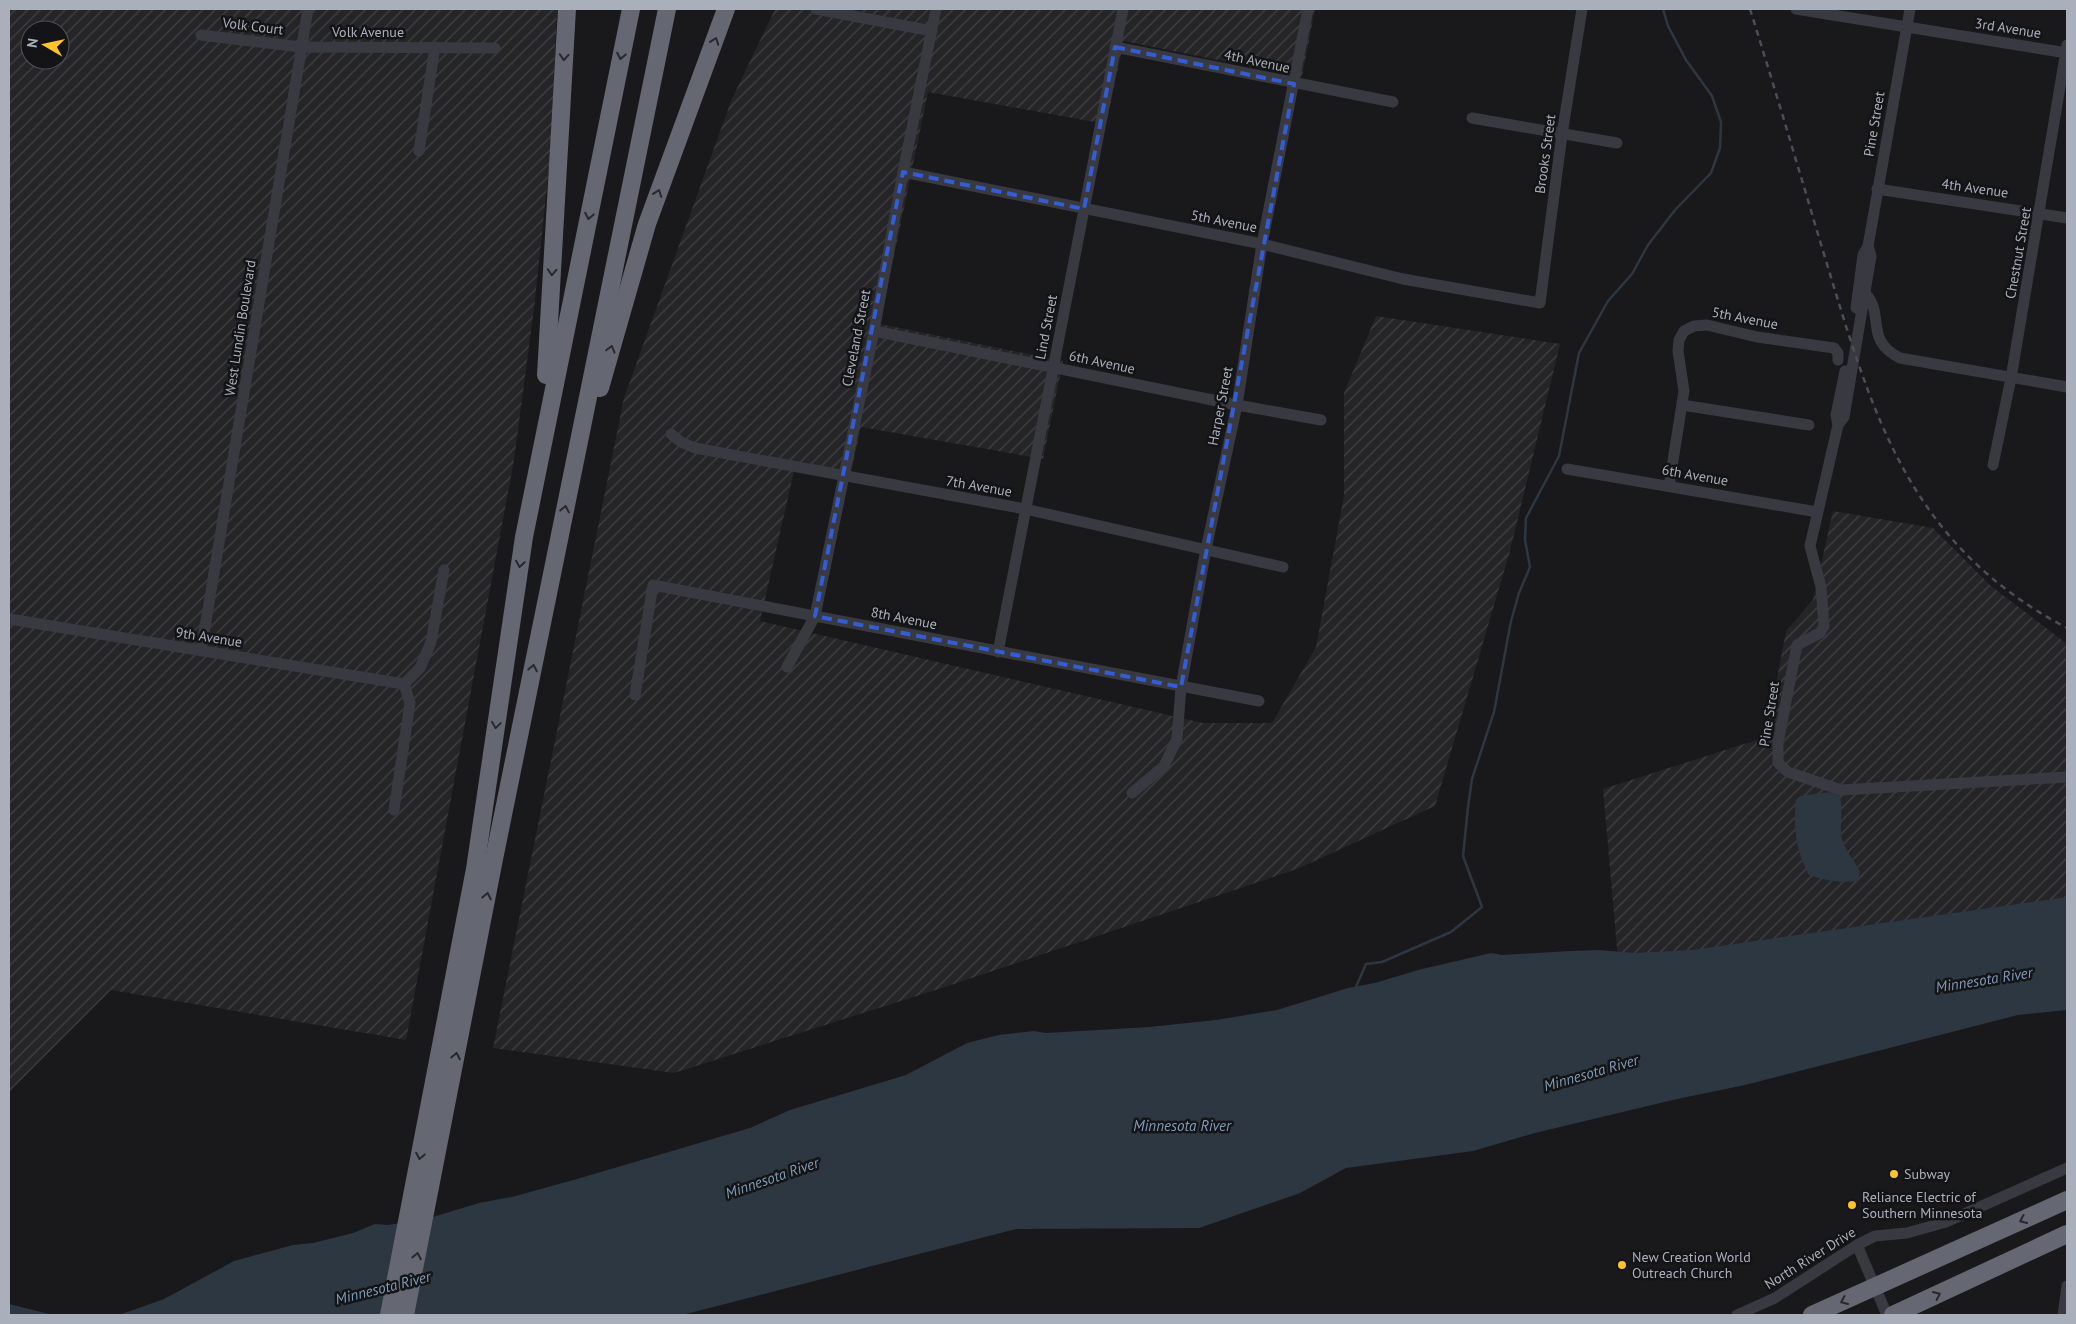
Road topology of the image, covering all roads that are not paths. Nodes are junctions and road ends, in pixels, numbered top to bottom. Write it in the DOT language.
graph roads {
  1 [pos="308,9"];
  2 [pos="567,9"];
  3 [pos="631,9"];
  4 [pos="667,9"];
  5 [pos="726,9"];
  6 [pos="816,9"];
  7 [pos="936,9"];
  8 [pos="1122,9"];
  9 [pos="1308,9"];
  10 [pos="1582,9"];
  11 [pos="1796,9"];
  12 [pos="1910,9"];
  13 [pos="1906,28"];
  14 [pos="932,31"];
  15 [pos="201,35"];
  16 [pos="301,47"];
  17 [pos="435,47"];
  18 [pos="1115,47"];
  19 [pos="495,48"];
  20 [pos="2067,50"];
  21 [pos="1294,84"];
  22 [pos="1394,102"];
  23 [pos="1472,118"];
  24 [pos="1562,134"];
  25 [pos="1618,142"];
  26 [pos="419,151"];
  27 [pos="903,172"];
  28 [pos="1878,189"];
  29 [pos="1084,209"];
  30 [pos="2040,213"];
  31 [pos="2067,218"];
  32 [pos="1262,244"];
  33 [pos="1868,246"];
  34 [pos="1866,294"];
  35 [pos="1540,303"];
  36 [pos="874,331"];
  37 [pos="1838,360"];
  38 [pos="1054,367"];
  39 [pos="2012,378"];
  40 [pos="2067,387"];
  41 [pos="1237,405"];
  42 [pos="1682,405"];
  43 [pos="1321,420"];
  44 [pos="1809,425"];
  45 [pos="1838,425"];
  46 [pos="671,434"];
  47 [pos="1993,465"];
  48 [pos="1567,469"];
  49 [pos="844,476"];
  50 [pos="571,478"];
  51 [pos="1669,486"];
  52 [pos="1025,509"];
  53 [pos="1816,512"];
  54 [pos="524,537"];
  55 [pos="1206,549"];
  56 [pos="1283,566"];
  57 [pos="444,570"];
  58 [pos="815,616"];
  59 [pos="9,619"];
  60 [pos="201,651"];
  61 [pos="998,652"];
  62 [pos="786,667"];
  63 [pos="404,684"];
  64 [pos="1181,687"];
  65 [pos="635,695"];
  66 [pos="1259,701"];
  67 [pos="2067,777"];
  68 [pos="1132,793"];
  69 [pos="394,810"];
  70 [pos="2067,1168"];
  71 [pos="2067,1200"];
  72 [pos="2067,1234"];
  73 [pos="1857,1244"];
  74 [pos="2067,1286"];
  75 [pos="1875,1287"];
  76 [pos="389,1315"];
  77 [pos="405,1315"];
  78 [pos="1737,1315"];
  79 [pos="1812,1315"];
  80 [pos="1887,1315"];
  81 [pos="1893,1315"];
  82 [pos="2063,1315"];
  1 -- 16 [label="street, West Lundin Boulevard"];
  2 -- 54 [label="highway, one-way"];
  3 -- 54 [label="highway, one-way"];
  4 -- 50 [label="highway"];
  50 -- 5 [label="highway, one-way"];
  6 -- 14 [label="street"];
  7 -- 14 [label="street, Cleveland Street"];
  8 -- 18 [label="street, Lind Street"];
  9 -- 21 [label="street, Harper Street"];
  10 -- 24 [label="street, Brooks Street"];
  11 -- 13 [label="street, 3rd Avenue"];
  12 -- 13 [label="street, Pine Street"];
  13 -- 20 [label="street, 3rd Avenue"];
  13 -- 28 [label="street, Pine Street"];
  14 -- 27 [label="street, Cleveland Street"];
  15 -- 16 [label="street, Volk Court"];
  16 -- 17 [label="street, Volk Avenue"];
  16 -- 60 [label="street, West Lundin Boulevard"];
  17 -- 19 [label="street, Volk Avenue"];
  17 -- 26 [label="street"];
  18 -- 21 [label="street, 4th Avenue"];
  18 -- 29 [label="street, Lind Street"];
  20 -- 30 [label="street, Chestnut Street"];
  21 -- 22 [label="street, 4th Avenue"];
  21 -- 32 [label="street, Harper Street"];
  23 -- 24 [label="street"];
  24 -- 25 [label="street"];
  24 -- 35 [label="street, Brooks Street"];
  27 -- 29 [label="street, 5th Avenue"];
  27 -- 36 [label="street, Cleveland Street"];
  28 -- 30 [label="street, 4th Avenue"];
  28 -- 33 [label="street, Pine Street"];
  29 -- 32 [label="street, 5th Avenue"];
  29 -- 38 [label="street, Lind Street"];
  30 -- 31 [label="street, 4th Avenue"];
  30 -- 39 [label="street, Chestnut Street"];
  32 -- 35 [label="street, 5th Avenue"];
  32 -- 41 [label="street, Harper Street"];
  33 -- 34 [label="street, Pine Street"];
  33 -- 45 [label="street, Pine Street"];
  34 -- 39 [label="street"];
  34 -- 45 [label="street, Pine Street"];
  36 -- 38 [label="street, 6th Avenue"];
  36 -- 49 [label="street, Cleveland Street"];
  37 -- 42 [label="street, 5th Avenue"];
  38 -- 41 [label="street, 6th Avenue"];
  38 -- 52 [label="street, Lind Street"];
  39 -- 40 [label="street"];
  39 -- 47 [label="street, Chestnut Street"];
  41 -- 43 [label="street, 6th Avenue"];
  41 -- 55 [label="street, Harper Street"];
  42 -- 44 [label="street"];
  42 -- 51 [label="street, 5th Avenue"];
  45 -- 53 [label="street, Pine Street"];
  46 -- 49 [label="street, 7th Avenue"];
  48 -- 51 [label="street, 6th Avenue"];
  49 -- 52 [label="street, 7th Avenue"];
  49 -- 58 [label="street, Cleveland Street"];
  77 -- 50 [label="highway, one-way"];
  51 -- 53 [label="street, 6th Avenue"];
  52 -- 55 [label="street, 7th Avenue"];
  52 -- 61 [label="street, Lind Street"];
  53 -- 67 [label="street, Pine Street"];
  54 -- 76 [label="highway, one-way"];
  55 -- 56 [label="street, 7th Avenue"];
  55 -- 64 [label="street, Harper Street"];
  57 -- 63 [label="street"];
  58 -- 61 [label="street, 8th Avenue"];
  58 -- 62 [label="street, Cleveland Street"];
  58 -- 65 [label="street, 8th Avenue"];
  59 -- 60 [label="street, 9th Avenue"];
  60 -- 63 [label="street, 9th Avenue"];
  61 -- 64 [label="street, 8th Avenue"];
  63 -- 69 [label="street"];
  64 -- 66 [label="street, 8th Avenue"];
  64 -- 68 [label="street, Harper Street"];
  70 -- 73 [label="street, North River Drive"];
  71 -- 75 [label="highway, one-way"];
  81 -- 72 [label="highway, one-way"];
  73 -- 75 [label="street"];
  73 -- 78 [label="street, North River Drive"];
  74 -- 82 [label="street"];
  75 -- 79 [label="highway, one-way"];
  75 -- 80 [label="street"];
}
